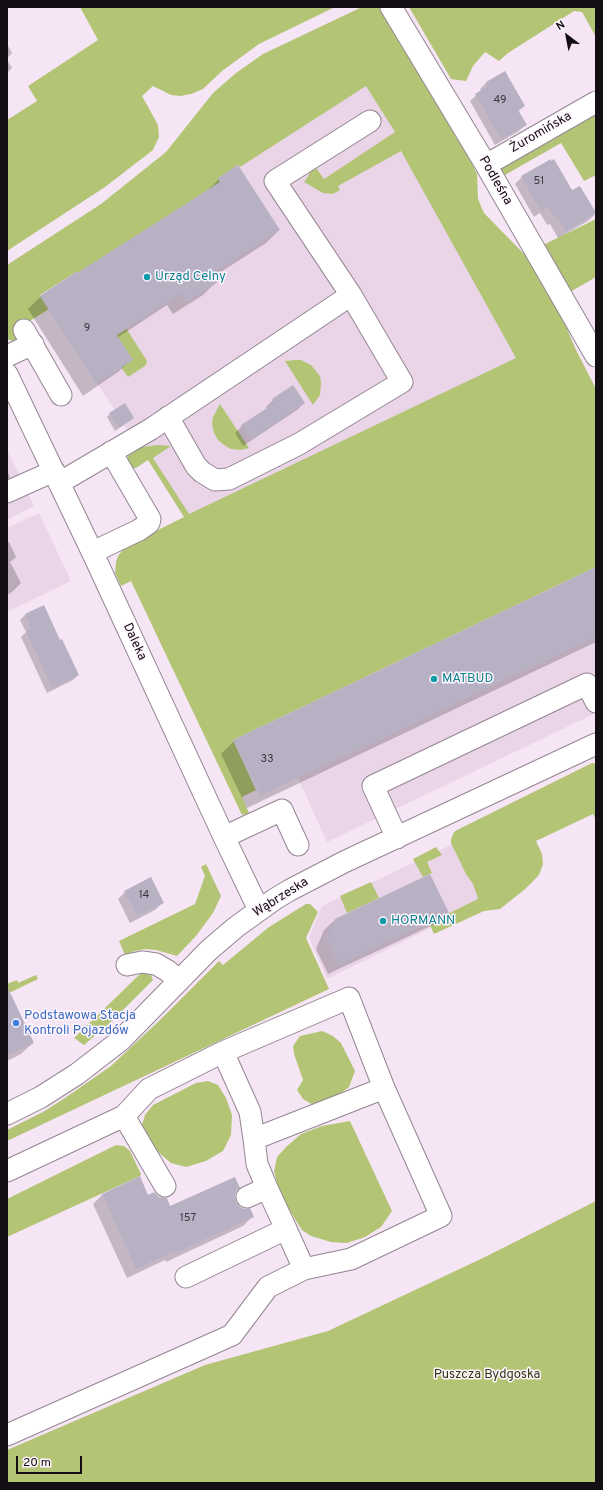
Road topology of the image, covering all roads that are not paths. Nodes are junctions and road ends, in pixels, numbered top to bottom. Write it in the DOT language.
graph roads {
  1 [pos="391,7"];
  2 [pos="596,102"];
  3 [pos="370,121"];
  4 [pos="486,165"];
  5 [pos="351,295"];
  6 [pos="7,356"];
  7 [pos="596,356"];
  8 [pos="7,374"];
  9 [pos="61,395"];
  10 [pos="168,417"];
  11 [pos="111,452"];
  12 [pos="57,477"];
  13 [pos="7,492"];
  14 [pos="92,552"];
  15 [pos="596,702"];
  16 [pos="596,744"];
  17 [pos="224,837"];
  18 [pos="397,838"];
  19 [pos="298,845"];
  20 [pos="259,910"];
  21 [pos="127,965"];
  22 [pos="179,981"];
  23 [pos="223,1052"];
  24 [pos="384,1088"];
  25 [pos="7,1114"];
  26 [pos="124,1116"];
  27 [pos="254,1139"];
  28 [pos="7,1171"];
  29 [pos="165,1186"];
  30 [pos="266,1188"];
  31 [pos="247,1197"];
  32 [pos="286,1229"];
  33 [pos="304,1269"];
  34 [pos="186,1277"];
  35 [pos="7,1435"];
  1 -- 4 [label="street, Podleśna"];
  2 -- 4 [label="street, Żuromińska"];
  3 -- 5 [label="street"];
  4 -- 7 [label="street, Podleśna"];
  5 -- 10 [label="street"];
  5 -- 10 [label="street"];
  6 -- 9 [label="street"];
  8 -- 12 [label="street, Daleka"];
  10 -- 11 [label="street"];
  11 -- 12 [label="street"];
  11 -- 14 [label="street"];
  12 -- 13 [label="street"];
  12 -- 14 [label="street, Daleka"];
  14 -- 17 [label="street, Daleka"];
  15 -- 18 [label="street"];
  16 -- 18 [label="street, Wąbrzeska"];
  17 -- 19 [label="street"];
  17 -- 20 [label="street, Daleka"];
  18 -- 20 [label="street, Wąbrzeska"];
  20 -- 22 [label="street, Wąbrzeska"];
  21 -- 22 [label="street"];
  22 -- 25 [label="street, Wąbrzeska"];
  23 -- 24 [label="street"];
  23 -- 26 [label="street"];
  23 -- 27 [label="street"];
  24 -- 27 [label="street"];
  24 -- 33 [label="street"];
  26 -- 28 [label="street"];
  26 -- 29 [label="street"];
  27 -- 30 [label="street"];
  30 -- 31 [label="street"];
  30 -- 32 [label="street"];
  32 -- 33 [label="street"];
  32 -- 34 [label="street"];
  33 -- 35 [label="street"];
}
